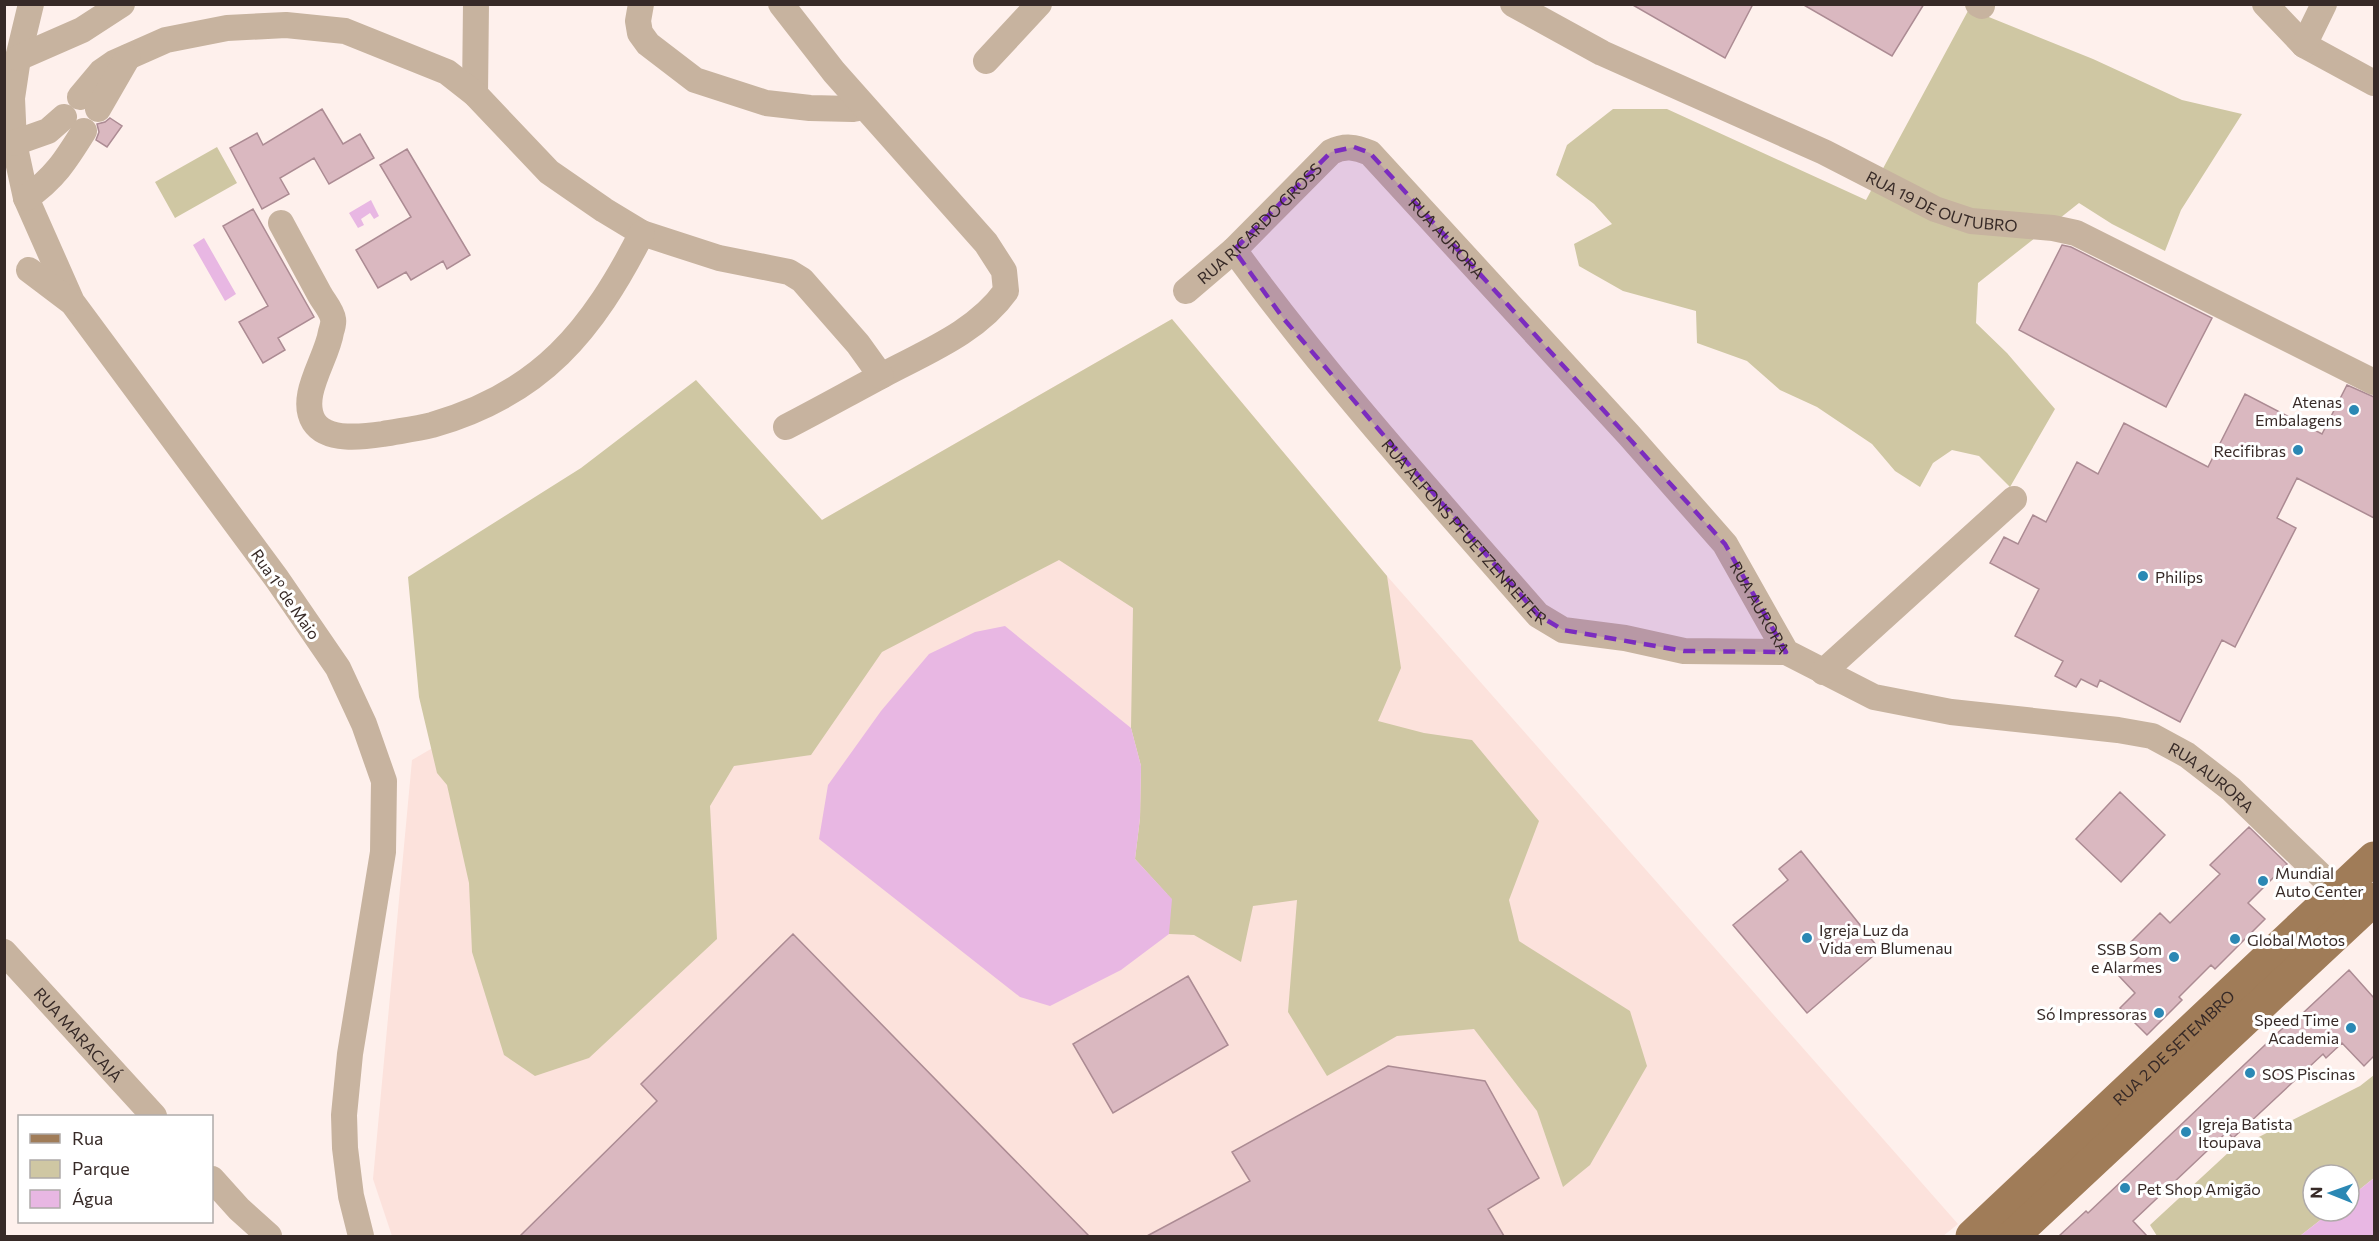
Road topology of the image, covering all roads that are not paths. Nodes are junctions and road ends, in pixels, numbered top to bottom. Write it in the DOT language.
graph roads {
  1 [pos="31,4"];
  2 [pos="122,4"];
  3 [pos="476,4"];
  4 [pos="641,4"];
  5 [pos="781,4"];
  6 [pos="1039,4"];
  7 [pos="1513,4"];
  8 [pos="2265,4"];
  9 [pos="2324,4"];
  10 [pos="2304,45"];
  11 [pos="18,57"];
  12 [pos="986,61"];
  13 [pos="2374,83"];
  14 [pos="475,94"];
  15 [pos="89,103"];
  16 [pos="864,107"];
  17 [pos="14,143"];
  18 [pos="1331,153"];
  19 [pos="26,198"];
  20 [pos="281,223"];
  21 [pos="642,233"];
  22 [pos="1234,250"];
  23 [pos="29,270"];
  24 [pos="1186,291"];
  25 [pos="72,302"];
  26 [pos="882,376"];
  27 [pos="2374,382"];
  28 [pos="786,428"];
  29 [pos="2014,500"];
  30 [pos="1786,652"];
  31 [pos="1822,672"];
  32 [pos="2374,858"];
  33 [pos="2338,892"];
  34 [pos="2374,899"];
  35 [pos="4,952"];
  36 [pos="153,1115"];
  37 [pos="213,1180"];
  38 [pos="269,1236"];
  39 [pos="361,1236"];
  40 [pos="1972,1236"];
  41 [pos="2013,1236"];
  1 -- 11 [label="street, Rua 1º de Maio"];
  2 -- 11 [label="street"];
  3 -- 14 [label="street"];
  4 -- 16 [label="street"];
  5 -- 16 [label="street"];
  6 -- 12 [label="street"];
  7 -- 27 [label="street, RUA 19 DE OUTUBRO"];
  8 -- 10 [label="street"];
  9 -- 10 [label="street"];
  10 -- 13 [label="street"];
  11 -- 17 [label="street, Rua 1º de Maio"];
  14 -- 15 [label="street"];
  14 -- 21 [label="street"];
  16 -- 26 [label="street"];
  17 -- 19 [label="street, Rua 1º de Maio"];
  17 -- 19 [label="street"];
  18 -- 22 [label="street, RUA RICARDO GROSS"];
  18 -- 30 [label="street, RUA AURORA"];
  19 -- 25 [label="street, Rua 1º de Maio"];
  20 -- 21 [label="street"];
  21 -- 26 [label="street"];
  22 -- 24 [label="street, RUA RICARDO GROSS"];
  22 -- 30 [label="street, RUA ALFONS PFUETZENREITER"];
  23 -- 25 [label="street"];
  25 -- 39 [label="street, Rua 1º de Maio"];
  26 -- 28 [label="street"];
  29 -- 31 [label="street"];
  30 -- 31 [label="street, RUA AURORA"];
  31 -- 33 [label="street, RUA AURORA"];
  32 -- 33 [label="main road, RUA 2 DE SETEMBRO"];
  33 -- 40 [label="main road, RUA 2 DE SETEMBRO"];
  34 -- 41 [label="main road, RUA 2 DE SETEMBRO"];
  35 -- 36 [label="street, RUA MARACAJÁ"];
  37 -- 38 [label="street"];
}
